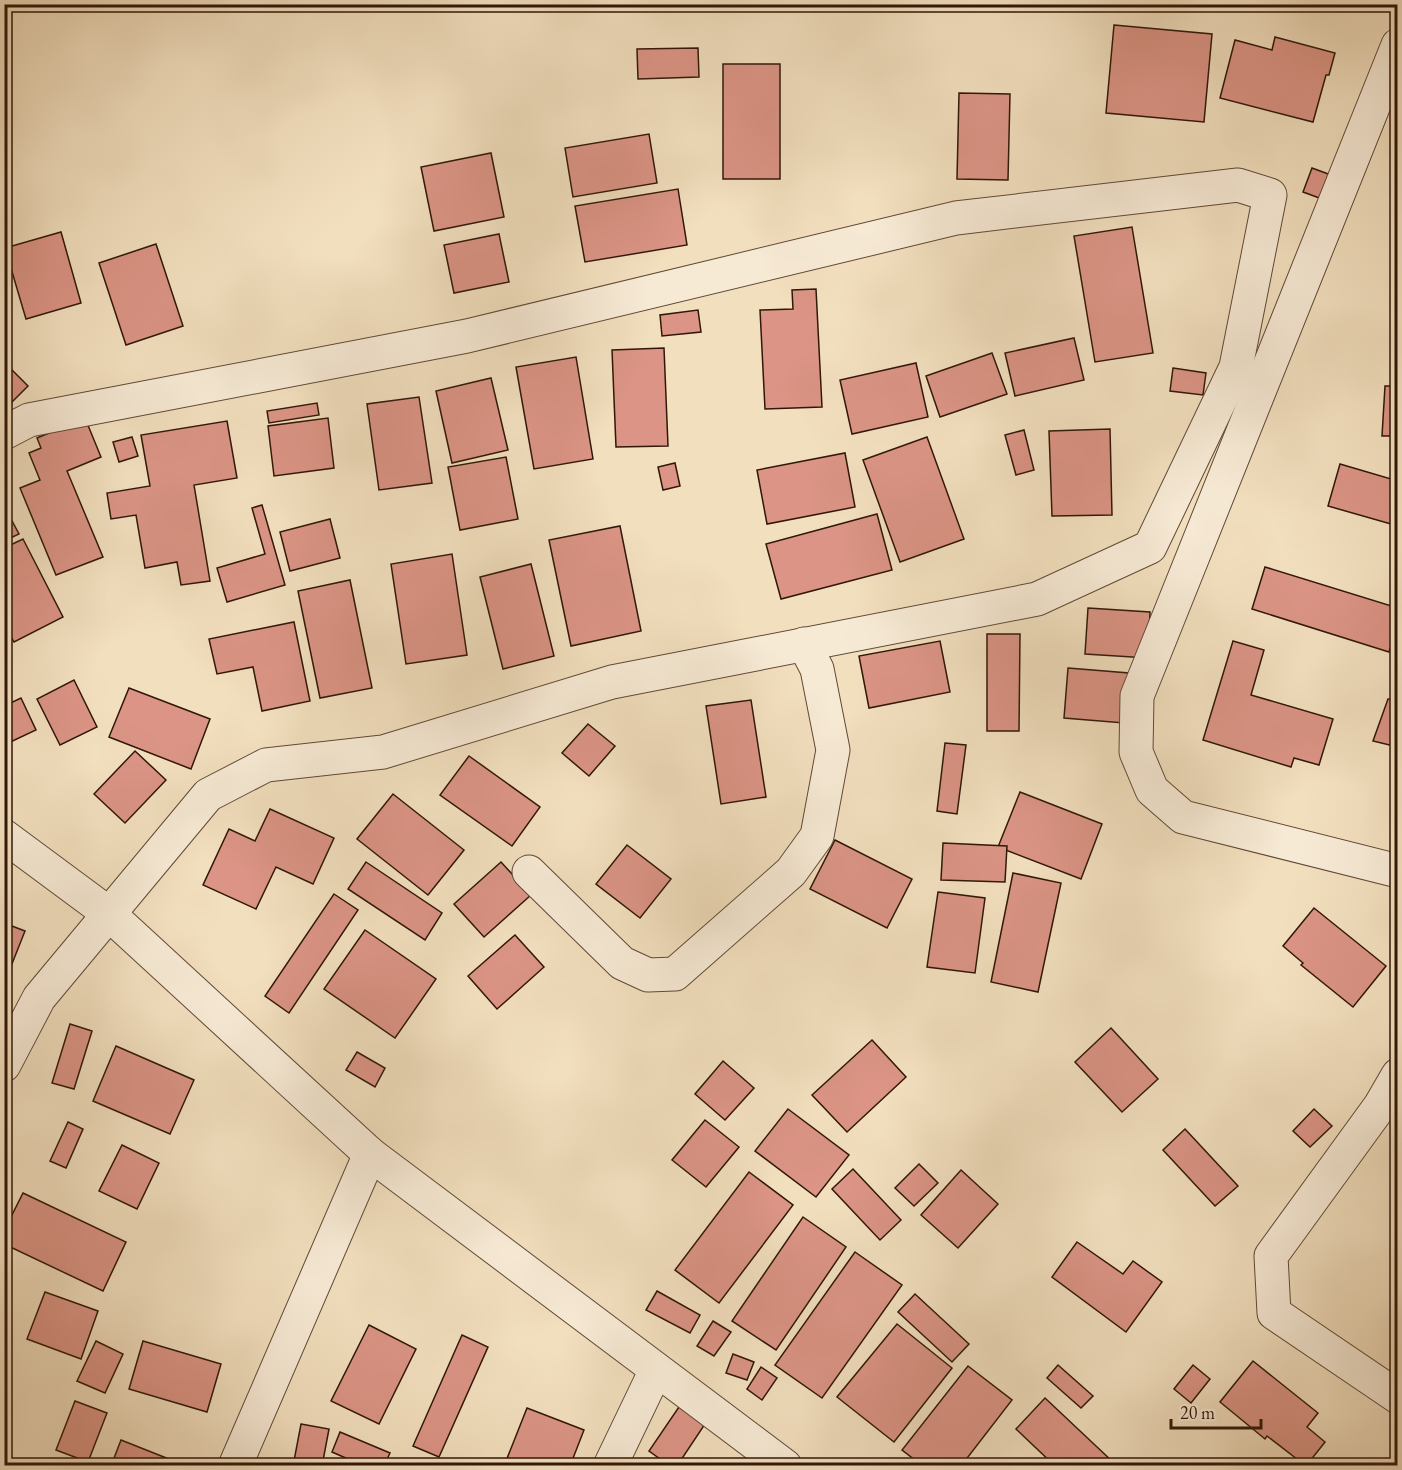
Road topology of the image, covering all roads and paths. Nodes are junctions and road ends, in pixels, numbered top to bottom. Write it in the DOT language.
graph roads {
  1 [pos="1398,45"];
  2 [pos="4,433"];
  3 [pos="804,644"];
  4 [pos="4,836"];
  5 [pos="529,872"];
  6 [pos="1398,872"];
  7 [pos="108,913"];
  8 [pos="4,1065"];
  9 [pos="1398,1076"];
  10 [pos="370,1154"];
  11 [pos="656,1370"];
  12 [pos="1398,1397"];
  13 [pos="235,1466"];
  14 [pos="610,1466"];
  15 [pos="785,1466"];
  1 -- 6 [label="street"];
  2 -- 3 [label="street"];
  3 -- 5 [label="street"];
  3 -- 7 [label="street"];
  4 -- 7 [label="street"];
  7 -- 8 [label="street"];
  7 -- 10 [label="street"];
  9 -- 12 [label="street"];
  10 -- 11 [label="street"];
  10 -- 13 [label="street"];
  11 -- 14 [label="street"];
  11 -- 15 [label="street"];
}
